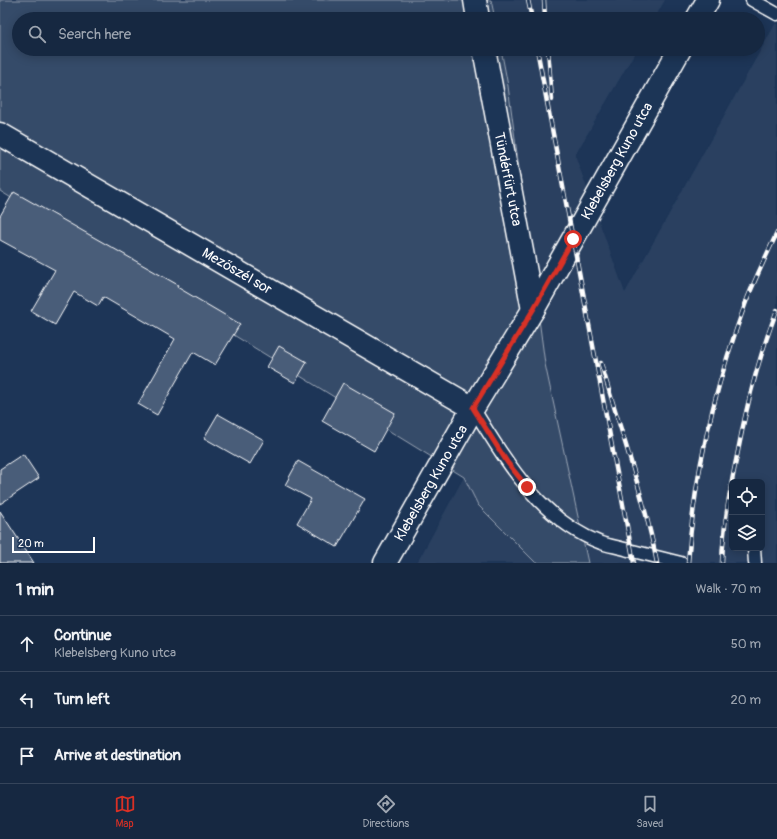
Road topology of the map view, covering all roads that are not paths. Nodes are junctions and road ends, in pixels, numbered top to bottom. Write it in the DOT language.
graph roads {
  1 [pos="475,0"];
  2 [pos="708,0"];
  3 [pos="752,0"];
  4 [pos="477,12"];
  5 [pos="701,12"];
  6 [pos="777,14"];
  7 [pos="485,56"];
  8 [pos="676,56"];
  9 [pos="0,134"];
  10 [pos="533,310"];
  11 [pos="473,408"];
  12 [pos="754,551"];
  13 [pos="385,563"];
  14 [pos="681,563"];
  15 [pos="755,563"];
  1 -- 4 [label="street"];
  2 -- 5 [label="street"];
  3 -- 6 [label="lane"];
  7 -- 10 [label="street, Tündérfürt utca"];
  8 -- 10 [label="street, Klebelsberg Kuno utca"];
  9 -- 11 [label="street, Mezőszél sor"];
  10 -- 11 [label="street, Klebelsberg Kuno utca"];
  11 -- 13 [label="street, Klebelsberg Kuno utca"];
  11 -- 14 [label="lane"];
  12 -- 15 [label="lane"];
}
